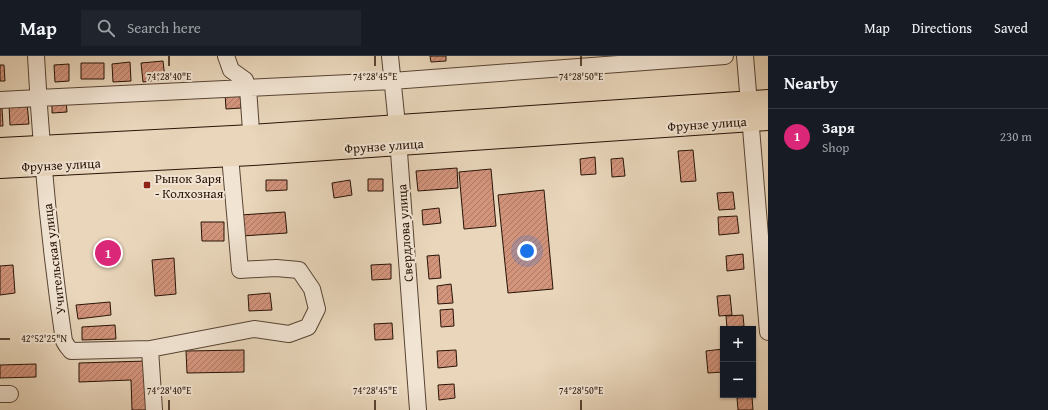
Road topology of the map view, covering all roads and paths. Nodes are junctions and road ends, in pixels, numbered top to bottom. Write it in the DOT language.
graph roads {
  1 [pos="36,56"];
  2 [pos="226,56"];
  3 [pos="390,56"];
  4 [pos="726,56"];
  5 [pos="745,56"];
  6 [pos="392,81"];
  7 [pos="248,88"];
  8 [pos="38,98"];
  9 [pos="0,100"];
  10 [pos="768,100"];
  11 [pos="748,101"];
  12 [pos="759,120"];
  13 [pos="397,125"];
  14 [pos="252,135"];
  15 [pos="398,145"];
  16 [pos="42,146"];
  17 [pos="0,148"];
  18 [pos="253,154"];
  19 [pos="230,156"];
  20 [pos="43,165"];
  21 [pos="0,168"];
  22 [pos="768,332"];
  23 [pos="150,349"];
  24 [pos="154,410"];
  25 [pos="418,410"];
  1 -- 8 [label="street, Учительская улица"];
  2 -- 7 [label="street"];
  3 -- 6 [label="street, Свердлова улица"];
  4 -- 6 [label="street"];
  5 -- 11 [label="street"];
  6 -- 7 [label="street"];
  6 -- 13 [label="street, Свердлова улица"];
  7 -- 8 [label="street"];
  7 -- 14 [label="street"];
  8 -- 9 [label="street"];
  8 -- 16 [label="street, Учительская улица"];
  10 -- 11 [label="main road, Фрунзе улица"];
  11 -- 12 [label="street"];
  11 -- 13 [label="main road, Фрунзе улица"];
  12 -- 15 [label="main road, Фрунзе улица"];
  12 -- 22 [label="street"];
  13 -- 14 [label="main road, Фрунзе улица"];
  13 -- 15 [label="street, Свердлова улица"];
  14 -- 16 [label="main road, Фрунзе улица"];
  14 -- 18 [label="street"];
  15 -- 18 [label="main road, Фрунзе улица"];
  15 -- 25 [label="street, Свердлова улица"];
  16 -- 17 [label="main road, Фрунзе улица"];
  16 -- 20 [label="street, Учительская улица"];
  18 -- 19 [label="main road, Фрунзе улица"];
  19 -- 20 [label="main road, Фрунзе улица"];
  19 -- 23 [label="street"];
  20 -- 21 [label="main road, Фрунзе улица"];
  20 -- 23 [label="street, Учительская улица"];
  23 -- 24 [label="street"];
}
